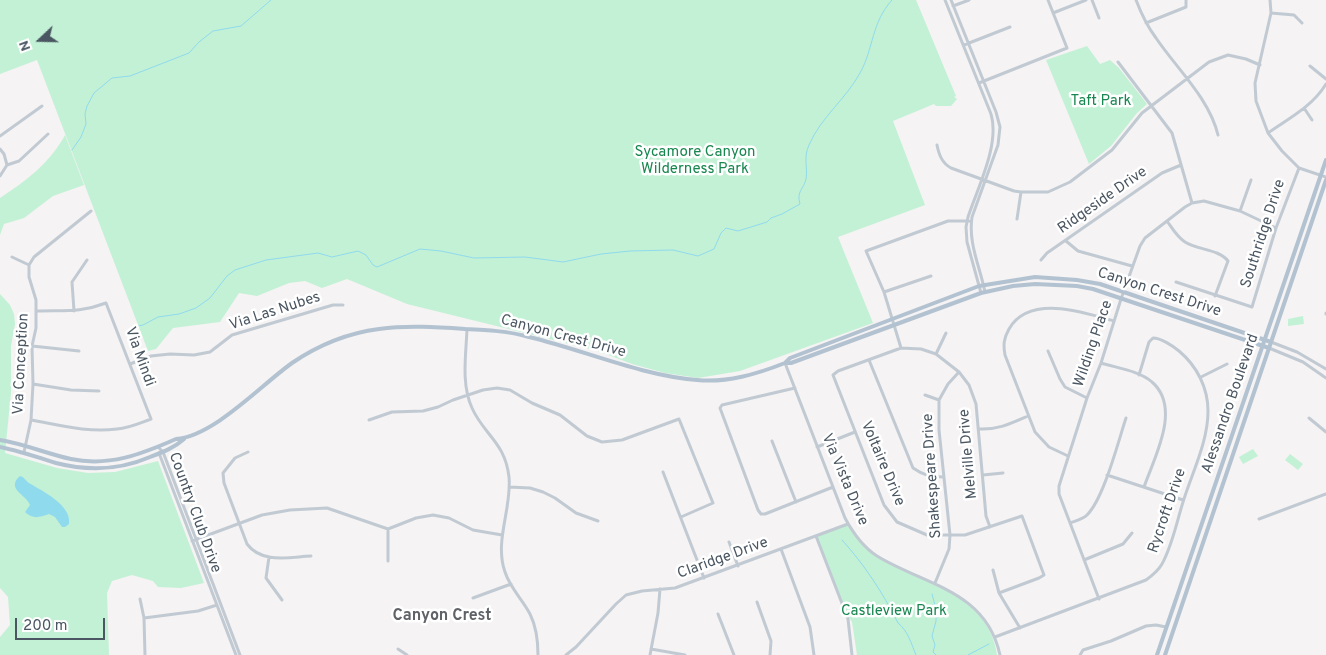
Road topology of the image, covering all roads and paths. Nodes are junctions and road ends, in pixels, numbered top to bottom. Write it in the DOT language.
graph roads {
  1 [pos="945,0"];
  2 [pos="951,0"];
  3 [pos="969,0"];
  4 [pos="1048,0"];
  5 [pos="1086,0"];
  6 [pos="1092,0"];
  7 [pos="1136,0"];
  8 [pos="1270,0"];
  9 [pos="1186,2"];
  10 [pos="953,6"];
  11 [pos="949,8"];
  12 [pos="1053,13"];
  13 [pos="1271,13"];
  14 [pos="1099,18"];
  15 [pos="1146,23"];
  16 [pos="1302,23"];
  17 [pos="1010,27"];
  18 [pos="968,43"];
  19 [pos="964,45"];
  20 [pos="1118,62"];
  21 [pos="1260,66"];
  22 [pos="1310,66"];
  23 [pos="1186,78"];
  24 [pos="1326,79"];
  25 [pos="984,81"];
  26 [pos="979,83"];
  27 [pos="1326,84"];
  28 [pos="42,106"];
  29 [pos="1151,106"];
  30 [pos="1304,108"];
  31 [pos="1312,120"];
  32 [pos="1268,133"];
  33 [pos="48,134"];
  34 [pos="0,136"];
  35 [pos="1218,136"];
  36 [pos="937,144"];
  37 [pos="0,148"];
  38 [pos="1326,160"];
  39 [pos="7,165"];
  40 [pos="1181,165"];
  41 [pos="1299,168"];
  42 [pos="0,176"];
  43 [pos="1320,176"];
  44 [pos="980,179"];
  45 [pos="1326,179"];
  46 [pos="1251,180"];
  47 [pos="985,181"];
  48 [pos="1020,192"];
  49 [pos="1192,203"];
  50 [pos="91,211"];
  51 [pos="1240,211"];
  52 [pos="1016,219"];
  53 [pos="969,221"];
  54 [pos="1167,221"];
  55 [pos="1276,228"];
  56 [pos="1066,241"];
  57 [pos="12,257"];
  58 [pos="87,260"];
  59 [pos="1040,260"];
  60 [pos="29,266"];
  61 [pos="1132,266"];
  62 [pos="931,276"];
  63 [pos="1176,282"];
  64 [pos="981,286"];
  65 [pos="1124,291"];
  66 [pos="884,292"];
  67 [pos="983,292"];
  68 [pos="1214,296"];
  69 [pos="1121,299"];
  70 [pos="342,305"];
  71 [pos="36,311"];
  72 [pos="74,311"];
  73 [pos="892,318"];
  74 [pos="1114,321"];
  75 [pos="894,325"];
  76 [pos="467,329"];
  77 [pos="946,333"];
  78 [pos="1265,340"];
  79 [pos="1271,342"];
  80 [pos="1263,345"];
  81 [pos="32,346"];
  82 [pos="901,348"];
  83 [pos="1269,348"];
  84 [pos="79,351"];
  85 [pos="1048,351"];
  86 [pos="936,354"];
  87 [pos="869,360"];
  88 [pos="785,363"];
  89 [pos="1101,363"];
  90 [pos="130,364"];
  91 [pos="1227,364"];
  92 [pos="1326,369"];
  93 [pos="960,372"];
  94 [pos="833,375"];
  95 [pos="1139,375"];
  96 [pos="1200,377"];
  97 [pos="1326,378"];
  98 [pos="33,384"];
  99 [pos="795,388"];
  100 [pos="99,391"];
  101 [pos="925,395"];
  102 [pos="467,396"];
  103 [pos="1087,398"];
  104 [pos="939,400"];
  105 [pos="1028,416"];
  106 [pos="1126,418"];
  107 [pos="1309,418"];
  108 [pos="31,420"];
  109 [pos="368,420"];
  110 [pos="979,429"];
  111 [pos="856,432"];
  112 [pos="1326,432"];
  113 [pos="184,439"];
  114 [pos="0,440"];
  115 [pos="772,441"];
  116 [pos="25,445"];
  117 [pos="817,446"];
  118 [pos="0,447"];
  119 [pos="159,448"];
  120 [pos="24,452"];
  121 [pos="248,452"];
  122 [pos="161,453"];
  123 [pos="1068,456"];
  124 [pos="663,472"];
  125 [pos="1003,473"];
  126 [pos="983,475"];
  127 [pos="1107,475"];
  128 [pos="943,477"];
  129 [pos="509,486"];
  130 [pos="833,487"];
  131 [pos="1144,487"];
  132 [pos="1326,494"];
  133 [pos="1184,500"];
  134 [pos="796,502"];
  135 [pos="681,517"];
  136 [pos="1259,518"];
  137 [pos="598,521"];
  138 [pos="239,523"];
  139 [pos="1070,523"];
  140 [pos="848,524"];
  141 [pos="990,527"];
  142 [pos="388,529"];
  143 [pos="1132,533"];
  144 [pos="502,535"];
  145 [pos="950,535"];
  146 [pos="816,536"];
  147 [pos="194,540"];
  148 [pos="729,542"];
  149 [pos="781,549"];
  150 [pos="311,556"];
  151 [pos="269,558"];
  152 [pos="1084,560"];
  153 [pos="388,561"];
  154 [pos="738,566"];
  155 [pos="993,570"];
  156 [pos="704,578"];
  157 [pos="935,583"];
  158 [pos="511,584"];
  159 [pos="660,589"];
  160 [pos="999,593"];
  161 [pos="473,598"];
  162 [pos="140,599"];
  163 [pos="1098,599"];
  164 [pos="282,600"];
  165 [pos="757,602"];
  166 [pos="219,604"];
  167 [pos="718,614"];
  168 [pos="144,618"];
  169 [pos="1166,627"];
  170 [pos="1020,628"];
  171 [pos="995,637"];
  172 [pos="398,649"];
  173 [pos="651,649"];
  174 [pos="145,655"];
  175 [pos="236,655"];
  176 [pos="240,655"];
  177 [pos="407,655"];
  178 [pos="539,655"];
  179 [pos="566,655"];
  180 [pos="650,655"];
  181 [pos="685,655"];
  182 [pos="734,655"];
  183 [pos="770,655"];
  184 [pos="814,655"];
  185 [pos="852,655"];
  186 [pos="1000,655"];
  187 [pos="1080,655"];
  188 [pos="1157,655"];
  189 [pos="1164,655"];
  1 -- 11 [label="street"];
  2 -- 10 [label="street"];
  3 -- 10 [label="street"];
  4 -- 12 [label="street"];
  5 -- 12 [label="street"];
  6 -- 14 [label="street"];
  7 -- 15 [label="street"];
  8 -- 13 [label="street"];
  9 -- 15 [label="street"];
  10 -- 11 [label="street"];
  10 -- 18 [label="street"];
  11 -- 19 [label="street"];
  12 -- 25 [label="street"];
  13 -- 16 [label="street"];
  13 -- 21 [label="street"];
  15 -- 23 [label="street"];
  17 -- 18 [label="street"];
  18 -- 19 [label="street"];
  18 -- 25 [label="street"];
  19 -- 26 [label="street"];
  20 -- 29 [label="street"];
  21 -- 23 [label="street"];
  21 -- 32 [label="street"];
  22 -- 24 [label="street"];
  23 -- 29 [label="street"];
  23 -- 35 [label="street"];
  25 -- 26 [label="street"];
  25 -- 47 [label="street"];
  26 -- 44 [label="street"];
  27 -- 30 [label="street"];
  28 -- 34 [label="street"];
  29 -- 40 [label="street"];
  29 -- 48 [label="street"];
  30 -- 31 [label="street"];
  30 -- 32 [label="street"];
  32 -- 41 [label="street"];
  33 -- 39 [label="street"];
  36 -- 44 [label="street"];
  37 -- 39 [label="street"];
  38 -- 43 [label="main road, Alessandro Boulevard"];
  39 -- 42 [label="street"];
  40 -- 49 [label="street"];
  40 -- 56 [label="street, Ridgeside Drive"];
  41 -- 43 [label="street"];
  41 -- 55 [label="street, Southridge Drive"];
  43 -- 45 [label="street"];
  43 -- 78 [label="main road, Alessandro Boulevard"];
  44 -- 47 [label="street"];
  44 -- 53 [label="street"];
  45 -- 79 [label="main road, Alessandro Boulevard"];
  46 -- 51 [label="street"];
  47 -- 48 [label="street"];
  47 -- 53 [label="street"];
  48 -- 52 [label="street"];
  49 -- 51 [label="street"];
  49 -- 54 [label="street, Wilding Place"];
  50 -- 60 [label="street"];
  51 -- 55 [label="street"];
  53 -- 64 [label="street"];
  53 -- 66 [label="street"];
  54 -- 61 [label="street, Wilding Place"];
  54 -- 68 [label="street"];
  55 -- 68 [label="street, Southridge Drive"];
  56 -- 59 [label="street, Ridgeside Drive"];
  56 -- 61 [label="street"];
  57 -- 60 [label="street"];
  58 -- 72 [label="street"];
  60 -- 71 [label="street, Via Conception"];
  61 -- 65 [label="street, Wilding Place"];
  62 -- 66 [label="street"];
  63 -- 68 [label="street"];
  64 -- 65 [label="main road, Canyon Crest Drive"];
  64 -- 67 [label="street"];
  64 -- 73 [label="main road, Canyon Crest Drive"];
  65 -- 69 [label="street, Wilding Place"];
  65 -- 78 [label="main road, Canyon Crest Drive"];
  66 -- 73 [label="street"];
  67 -- 69 [label="main road, Canyon Crest Drive"];
  67 -- 75 [label="main road, Canyon Crest Drive"];
  69 -- 74 [label="street, Wilding Place"];
  69 -- 80 [label="main road, Canyon Crest Drive"];
  70 -- 90 [label="street, Via Las Nubes"];
  71 -- 72 [label="street"];
  71 -- 81 [label="street, Via Conception"];
  72 -- 90 [label="street, Via Mindi"];
  73 -- 75 [label="street"];
  73 -- 88 [label="main road, Canyon Crest Drive"];
  74 -- 89 [label="street, Wilding Place"];
  74 -- 105 [label="street"];
  75 -- 82 [label="street"];
  75 -- 88 [label="main road, Canyon Crest Drive"];
  76 -- 88 [label="main road, Canyon Crest Drive"];
  76 -- 102 [label="street"];
  76 -- 113 [label="main road, Canyon Crest Drive"];
  77 -- 86 [label="street"];
  78 -- 79 [label="main road, Canyon Crest Drive"];
  78 -- 80 [label="main road, Alessandro Boulevard"];
  79 -- 83 [label="main road, Alessandro Boulevard"];
  79 -- 92 [label="street"];
  80 -- 83 [label="main road, Canyon Crest Drive"];
  80 -- 169 [label="main road, Alessandro Boulevard"];
  81 -- 84 [label="street"];
  81 -- 98 [label="street, Via Conception"];
  82 -- 86 [label="street, Melville Drive"];
  82 -- 87 [label="street, Melville Drive"];
  83 -- 97 [label="street"];
  83 -- 189 [label="main road, Alessandro Boulevard"];
  85 -- 103 [label="street"];
  86 -- 93 [label="street, Melville Drive"];
  87 -- 94 [label="street, Melville Drive"];
  87 -- 128 [label="street"];
  88 -- 99 [label="street, Via Vista Drive"];
  89 -- 95 [label="street"];
  89 -- 103 [label="street, Wilding Place"];
  90 -- 108 [label="street, Via Mindi"];
  91 -- 96 [label="street"];
  93 -- 104 [label="street, Shakespeare Drive"];
  93 -- 110 [label="street, Melville Drive"];
  94 -- 111 [label="street, Voltaire Drive"];
  95 -- 96 [label="street, Rycroft Drive"];
  95 -- 131 [label="street"];
  96 -- 133 [label="street, Rycroft Drive"];
  98 -- 100 [label="street"];
  98 -- 108 [label="street, Via Conception"];
  99 -- 117 [label="street, Via Vista Drive"];
  99 -- 134 [label="street"];
  101 -- 104 [label="street"];
  102 -- 109 [label="street"];
  102 -- 129 [label="street"];
  102 -- 135 [label="street"];
  103 -- 123 [label="street, Wilding Place"];
  104 -- 128 [label="street, Shakespeare Drive"];
  105 -- 110 [label="street"];
  105 -- 123 [label="street"];
  106 -- 127 [label="street"];
  107 -- 112 [label="street"];
  108 -- 116 [label="street, Via Conception"];
  110 -- 126 [label="street, Melville Drive"];
  111 -- 117 [label="street"];
  111 -- 145 [label="street, Voltaire Drive"];
  113 -- 119 [label="main road, Canyon Crest Drive"];
  113 -- 122 [label="main road, Canyon Crest Drive"];
  114 -- 116 [label="main road, Canyon Crest Drive"];
  115 -- 134 [label="street"];
  116 -- 119 [label="main road, Canyon Crest Drive"];
  116 -- 120 [label="street, Via Conception"];
  117 -- 130 [label="street, Via Vista Drive"];
  118 -- 120 [label="main road, Canyon Crest Drive"];
  119 -- 122 [label="street, Country Club Drive"];
  120 -- 122 [label="main road, Canyon Crest Drive"];
  121 -- 138 [label="street"];
  122 -- 147 [label="street, Country Club Drive"];
  123 -- 139 [label="street, Wilding Place"];
  124 -- 135 [label="street"];
  125 -- 126 [label="street"];
  126 -- 141 [label="street, Melville Drive"];
  127 -- 131 [label="street"];
  127 -- 139 [label="street"];
  128 -- 145 [label="street, Shakespeare Drive"];
  129 -- 137 [label="street"];
  129 -- 144 [label="street"];
  130 -- 134 [label="street"];
  130 -- 140 [label="street, Via Vista Drive"];
  131 -- 133 [label="street"];
  132 -- 136 [label="street"];
  133 -- 163 [label="street, Rycroft Drive"];
  135 -- 156 [label="street"];
  138 -- 142 [label="street"];
  138 -- 147 [label="street"];
  138 -- 151 [label="street"];
  139 -- 152 [label="street, Wilding Place"];
  140 -- 146 [label="street, Claridge Drive"];
  140 -- 157 [label="street, Via Vista Drive"];
  141 -- 145 [label="street, Voltaire Drive"];
  141 -- 160 [label="street, Voltaire Drive"];
  142 -- 144 [label="street"];
  142 -- 153 [label="street"];
  143 -- 152 [label="street"];
  144 -- 158 [label="street"];
  145 -- 157 [label="street, Shakespeare Drive"];
  146 -- 149 [label="street, Claridge Drive"];
  146 -- 185 [label="street"];
  147 -- 166 [label="street, Country Club Drive"];
  148 -- 154 [label="street"];
  149 -- 154 [label="street, Claridge Drive"];
  149 -- 184 [label="street"];
  150 -- 151 [label="street"];
  151 -- 164 [label="street"];
  152 -- 163 [label="street, Wilding Place"];
  154 -- 156 [label="street, Claridge Drive"];
  155 -- 160 [label="street"];
  156 -- 159 [label="street, Claridge Drive"];
  157 -- 171 [label="street, Via Vista Drive"];
  158 -- 161 [label="street"];
  158 -- 178 [label="street"];
  159 -- 173 [label="street"];
  159 -- 179 [label="street, Claridge Drive"];
  160 -- 170 [label="street"];
  162 -- 168 [label="street"];
  163 -- 170 [label="street, Rycroft Drive"];
  165 -- 183 [label="street"];
  166 -- 168 [label="street"];
  166 -- 175 [label="street, Country Club Drive"];
  166 -- 176 [label="street, Country Club Drive"];
  167 -- 182 [label="street"];
  168 -- 174 [label="street"];
  169 -- 187 [label="street"];
  169 -- 188 [label="main road, Alessandro Boulevard"];
  170 -- 171 [label="street, Rycroft Drive"];
  171 -- 186 [label="street, Via Vista Drive"];
  172 -- 177 [label="street"];
  173 -- 180 [label="street"];
  173 -- 181 [label="street"];
}
